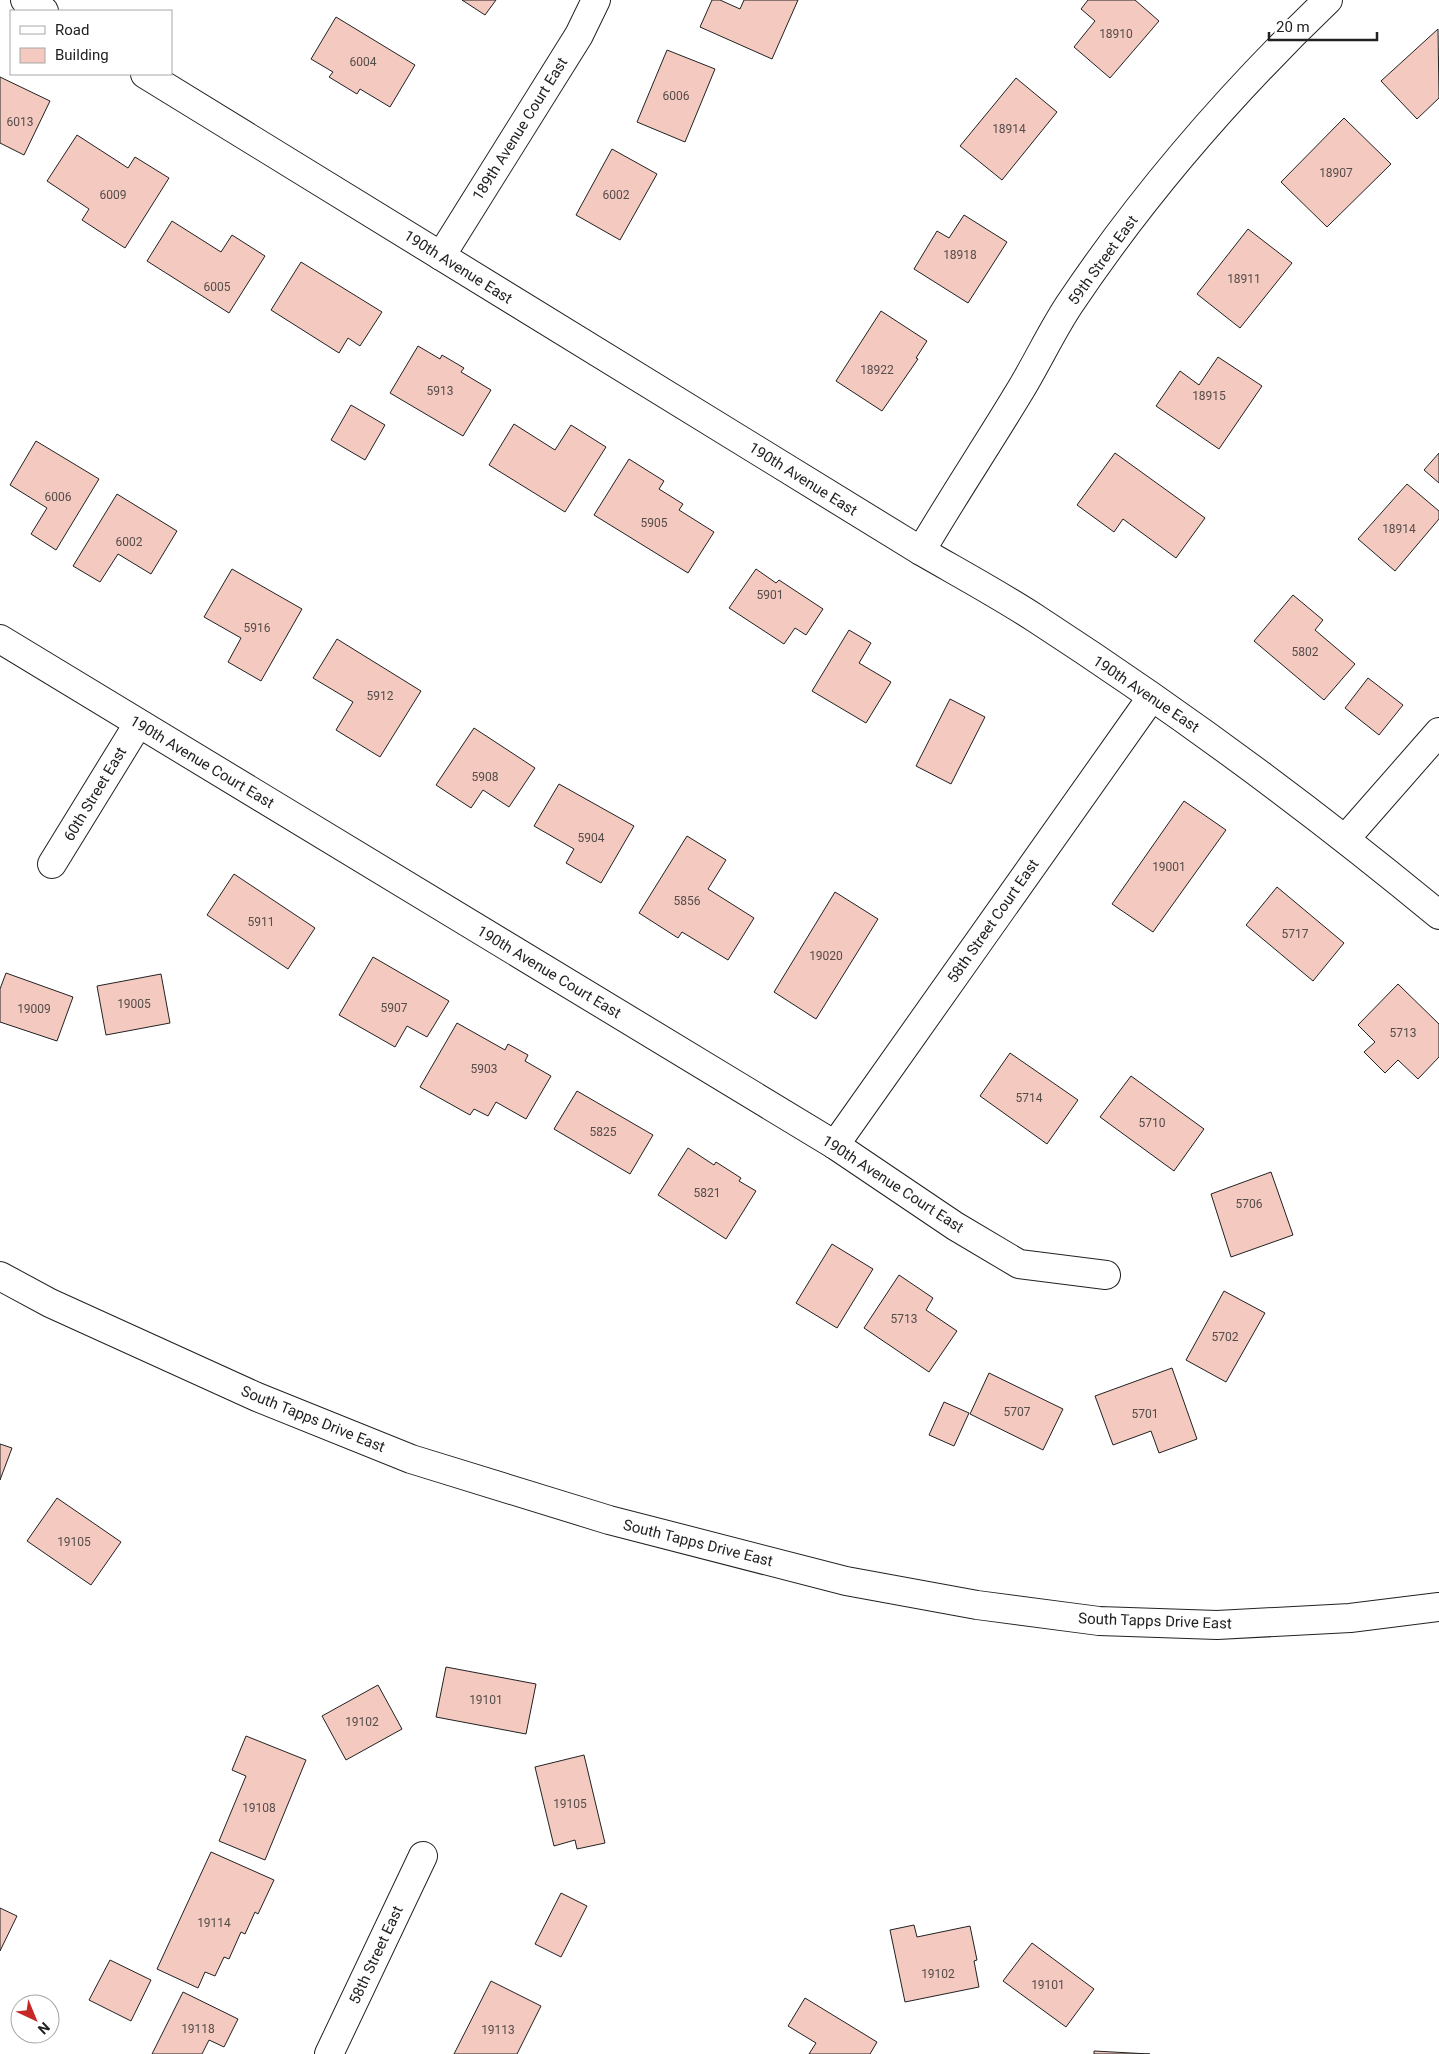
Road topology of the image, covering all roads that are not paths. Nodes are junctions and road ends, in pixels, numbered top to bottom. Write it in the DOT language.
graph roads {
  1 [pos="25,0"];
  2 [pos="596,0"];
  3 [pos="1328,0"];
  4 [pos="42,10"];
  5 [pos="147,75"];
  6 [pos="441,256"];
  7 [pos="921,552"];
  8 [pos="0,639"];
  9 [pos="1151,698"];
  10 [pos="138,724"];
  11 [pos="1439,732"];
  12 [pos="1346,838"];
  13 [pos="52,864"];
  14 [pos="1439,915"];
  15 [pos="835,1145"];
  16 [pos="1106,1275"];
  17 [pos="0,1276"];
  18 [pos="1439,1608"];
  19 [pos="423,1856"];
  20 [pos="329,2054"];
  1 -- 4 [label="street"];
  2 -- 6 [label="street, 189th Avenue Court East"];
  3 -- 7 [label="street, 59th Street East"];
  5 -- 6 [label="street, 190th Avenue East"];
  6 -- 7 [label="street, 190th Avenue East"];
  7 -- 9 [label="street, 190th Avenue East"];
  8 -- 10 [label="street, 190th Avenue Court East"];
  9 -- 12 [label="street, 190th Avenue East"];
  9 -- 15 [label="street, 58th Street Court East"];
  10 -- 13 [label="street, 60th Street East"];
  10 -- 15 [label="street, 190th Avenue Court East"];
  11 -- 12 [label="street"];
  12 -- 14 [label="street, 190th Avenue East"];
  15 -- 16 [label="street, 190th Avenue Court East"];
  17 -- 18 [label="street, South Tapps Drive East"];
  19 -- 20 [label="street, 58th Street East"];
}
